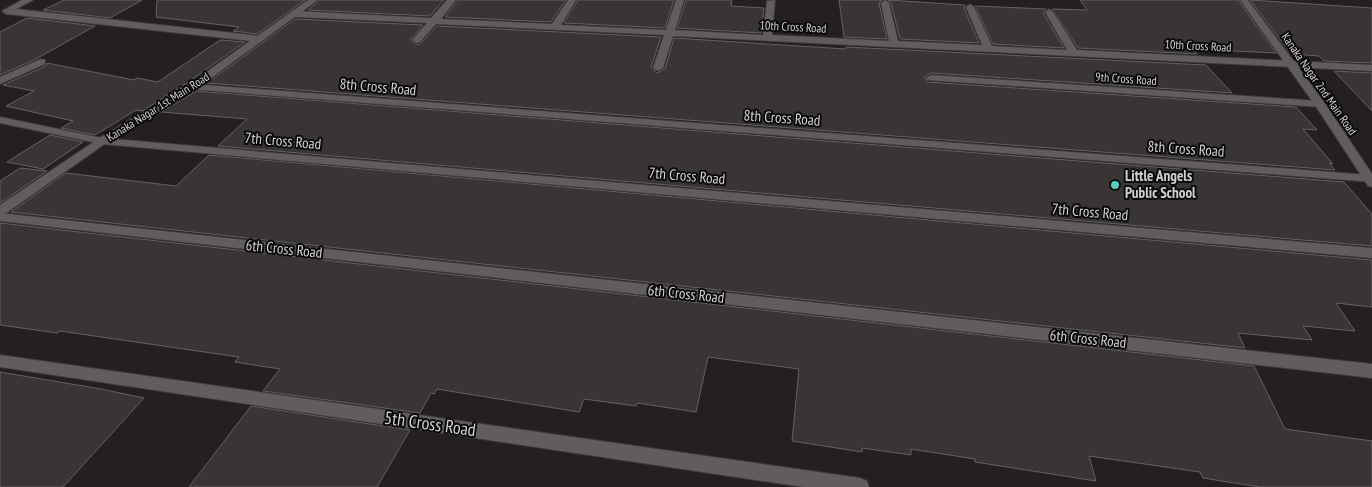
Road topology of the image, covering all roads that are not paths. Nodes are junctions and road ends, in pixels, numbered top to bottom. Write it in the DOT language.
graph roads {
  1 [pos="29,0"];
  2 [pos="314,0"];
  3 [pos="452,0"];
  4 [pos="572,0"];
  5 [pos="680,0"];
  6 [pos="771,0"];
  7 [pos="1244,0"];
  8 [pos="885,3"];
  9 [pos="970,7"];
  10 [pos="1049,12"];
  11 [pos="296,14"];
  12 [pos="432,22"];
  13 [pos="554,28"];
  14 [pos="670,33"];
  15 [pos="767,38"];
  16 [pos="260,39"];
  17 [pos="417,40"];
  18 [pos="894,44"];
  19 [pos="988,49"];
  20 [pos="1074,53"];
  21 [pos="41,62"];
  22 [pos="1289,63"];
  23 [pos="658,68"];
  24 [pos="1372,68"];
  25 [pos="931,78"];
  26 [pos="0,81"];
  27 [pos="192,87"];
  28 [pos="1320,104"];
  29 [pos="0,120"];
  30 [pos="102,141"];
  31 [pos="1370,181"];
  32 [pos="0,211"];
  33 [pos="0,217"];
  34 [pos="1372,253"];
  35 [pos="0,361"];
  36 [pos="1372,371"];
  37 [pos="860,487"];
  1 -- 16 [label="street"];
  2 -- 11 [label="street, Kanaka Nagar 1st Main Road"];
  3 -- 12 [label="street"];
  4 -- 13 [label="street"];
  5 -- 14 [label="street"];
  6 -- 15 [label="street"];
  7 -- 22 [label="street, Kanaka Nagar 2nd Main Road"];
  8 -- 18 [label="street"];
  9 -- 19 [label="street"];
  10 -- 20 [label="street"];
  11 -- 12 [label="street, 10th Cross Road"];
  11 -- 16 [label="street, Kanaka Nagar 1st Main Road"];
  12 -- 13 [label="street, 10th Cross Road"];
  12 -- 17 [label="street"];
  13 -- 14 [label="street, 10th Cross Road"];
  14 -- 15 [label="street, 10th Cross Road"];
  14 -- 23 [label="street"];
  15 -- 18 [label="street, 10th Cross Road"];
  16 -- 27 [label="street, Kanaka Nagar 1st Main Road"];
  18 -- 19 [label="street, 10th Cross Road"];
  19 -- 20 [label="street, 10th Cross Road"];
  20 -- 22 [label="street, 10th Cross Road"];
  21 -- 26 [label="street"];
  22 -- 24 [label="street"];
  22 -- 28 [label="street, Kanaka Nagar 2nd Main Road"];
  25 -- 28 [label="street, 9th Cross Road"];
  27 -- 30 [label="street, Kanaka Nagar 1st Main Road"];
  27 -- 31 [label="street, 8th Cross Road"];
  28 -- 31 [label="street, Kanaka Nagar 2nd Main Road"];
  29 -- 30 [label="street, 7th Cross Road"];
  30 -- 32 [label="street, Kanaka Nagar 1st Main Road"];
  30 -- 34 [label="street, 7th Cross Road"];
  33 -- 36 [label="street, 6th Cross Road"];
  35 -- 37 [label="street, 5th Cross Road"];
}
